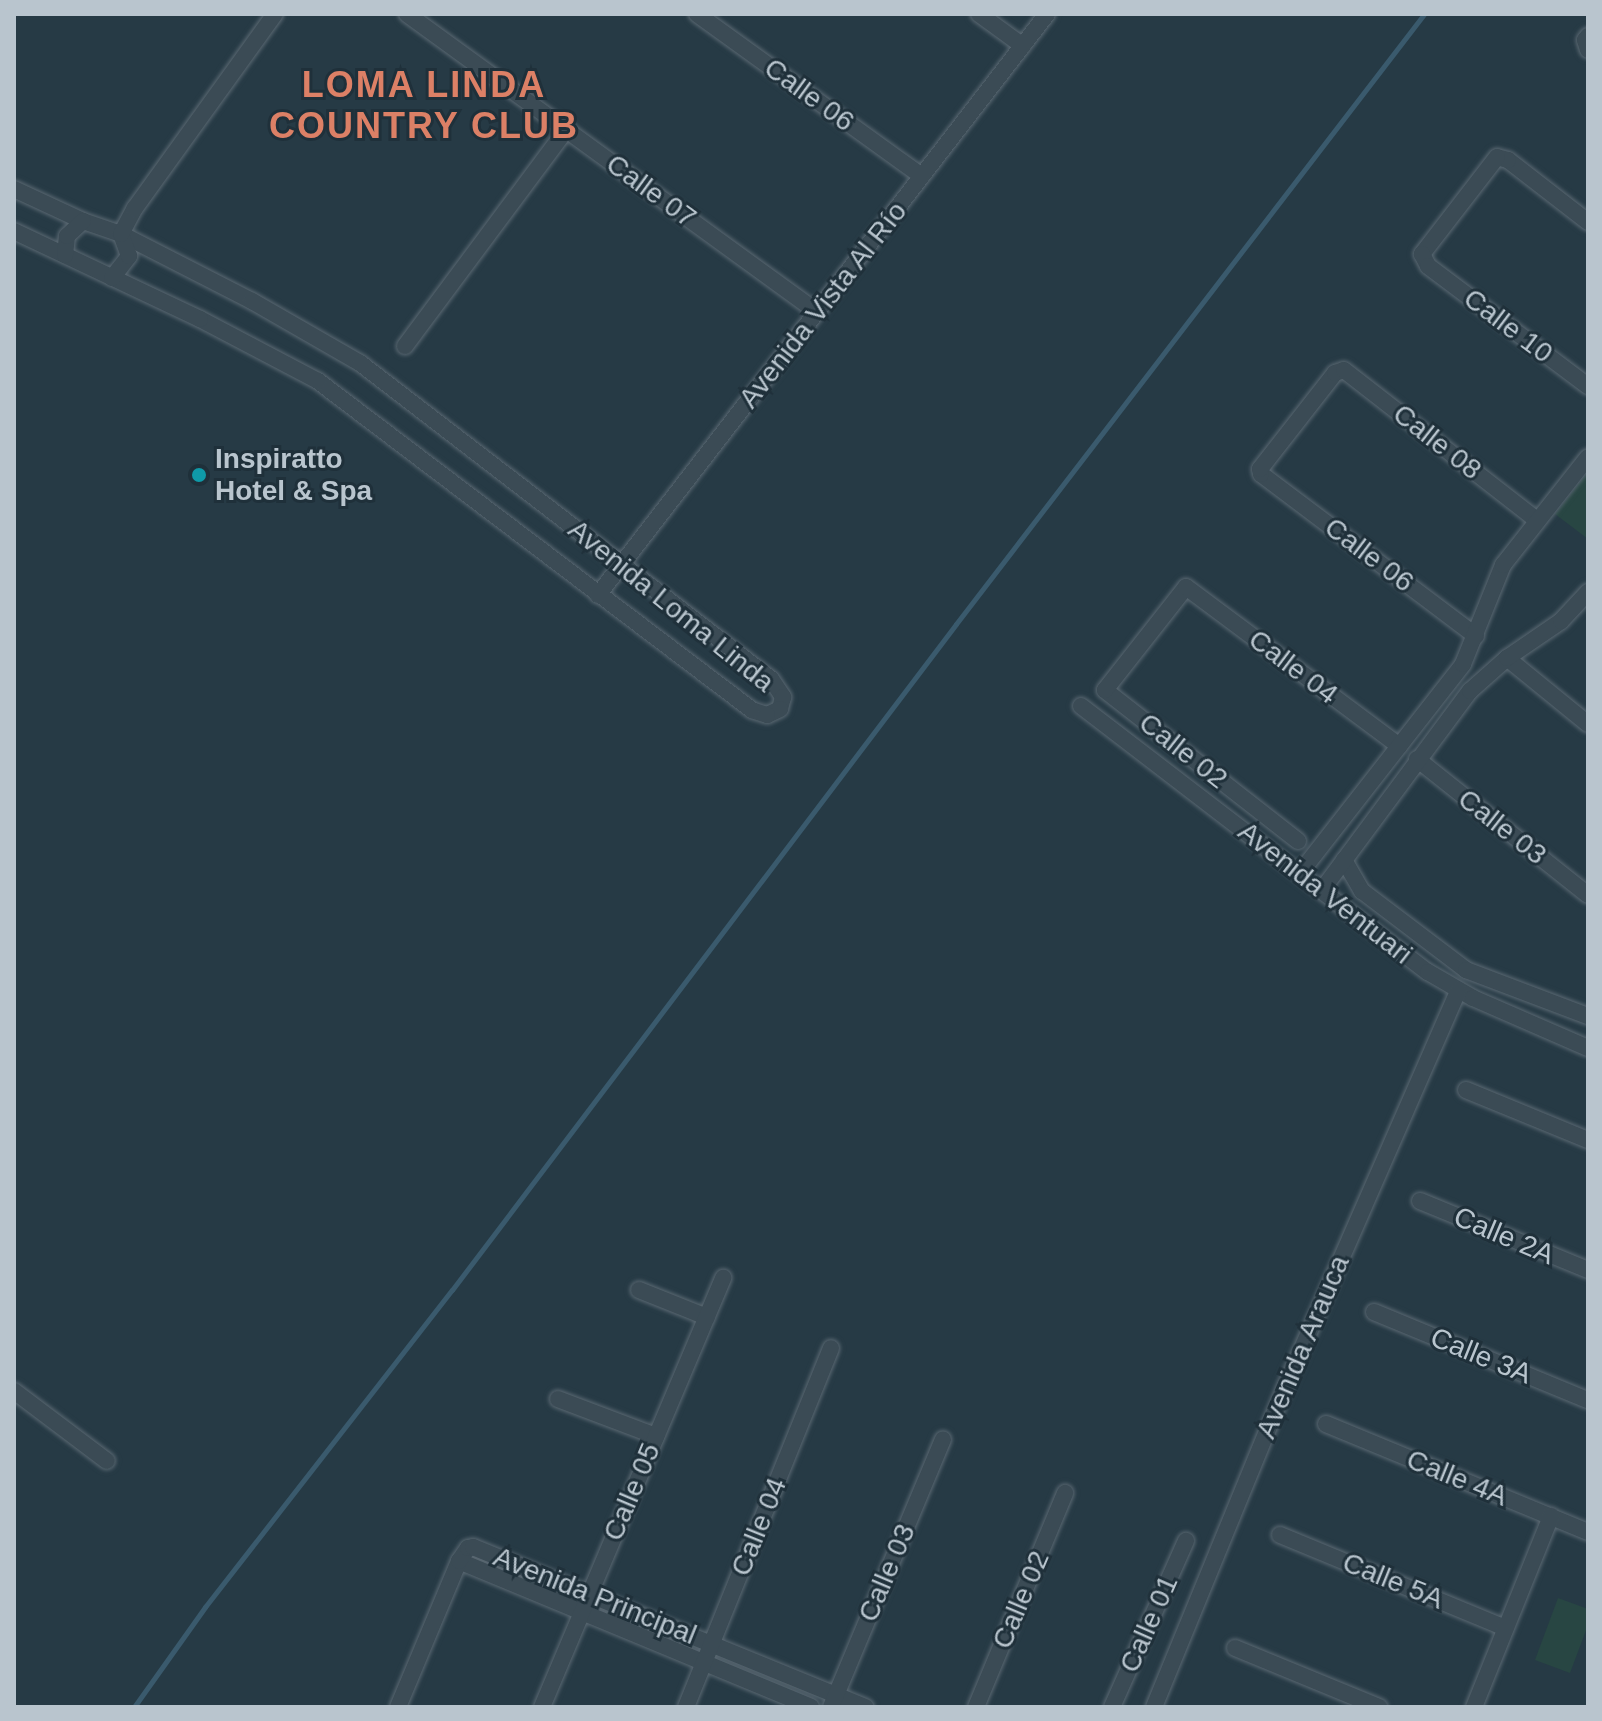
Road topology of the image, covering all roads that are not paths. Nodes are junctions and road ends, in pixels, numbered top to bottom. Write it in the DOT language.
graph roads {
  1 [pos="275,14"];
  2 [pos="407,14"];
  3 [pos="697,14"];
  4 [pos="979,14"];
  5 [pos="1047,14"];
  6 [pos="1023,46"];
  7 [pos="567,129"];
  8 [pos="922,176"];
  9 [pos="14,189"];
  10 [pos="83,221"];
  11 [pos="1588,222"];
  12 [pos="14,231"];
  13 [pos="121,234"];
  14 [pos="65,255"];
  15 [pos="112,278"];
  16 [pos="817,312"];
  17 [pos="405,346"];
  18 [pos="1335,373"];
  19 [pos="1588,386"];
  20 [pos="1588,457"];
  21 [pos="1537,520"];
  22 [pos="621,565"];
  23 [pos="1186,587"];
  24 [pos="1588,592"];
  25 [pos="598,595"];
  26 [pos="1476,636"];
  27 [pos="1507,658"];
  28 [pos="1454,677"];
  29 [pos="1470,691"];
  30 [pos="1081,706"];
  31 [pos="1588,724"];
  32 [pos="1399,746"];
  33 [pos="1417,759"];
  34 [pos="1298,841"];
  35 [pos="1344,860"];
  36 [pos="1300,873"];
  37 [pos="1322,890"];
  38 [pos="1588,895"];
  39 [pos="1458,991"];
  40 [pos="1588,1016"];
  41 [pos="1588,1048"];
  42 [pos="1466,1090"];
  43 [pos="1588,1140"];
  44 [pos="1420,1201"];
  45 [pos="1588,1270"];
  46 [pos="723,1278"];
  47 [pos="639,1290"];
  48 [pos="1374,1312"];
  49 [pos="707,1317"];
  50 [pos="831,1348"];
  51 [pos="14,1391"];
  52 [pos="558,1399"];
  53 [pos="1588,1400"];
  54 [pos="1326,1424"];
  55 [pos="656,1436"];
  56 [pos="943,1439"];
  57 [pos="107,1461"];
  58 [pos="1065,1493"];
  59 [pos="1551,1516"];
  60 [pos="1588,1532"];
  61 [pos="1280,1535"];
  62 [pos="1186,1541"];
  63 [pos="459,1561"];
  64 [pos="589,1593"];
  65 [pos="581,1611"];
  66 [pos="1506,1628"];
  67 [pos="713,1644"];
  68 [pos="1235,1648"];
  69 [pos="704,1663"];
  70 [pos="833,1701"];
  71 [pos="398,1707"];
  72 [pos="542,1707"];
  73 [pos="686,1707"];
  74 [pos="811,1707"];
  75 [pos="866,1707"];
  76 [pos="976,1707"];
  77 [pos="1112,1707"];
  78 [pos="1154,1707"];
  79 [pos="1379,1707"];
  80 [pos="1474,1707"];
  1 -- 13 [label="street"];
  2 -- 7 [label="street, Calle 07"];
  3 -- 8 [label="street, Calle 06"];
  4 -- 6 [label="street"];
  5 -- 6 [label="street, Avenida Vista Al Río"];
  6 -- 8 [label="street, Avenida Vista Al Río"];
  7 -- 16 [label="street, Calle 07"];
  7 -- 17 [label="street"];
  8 -- 16 [label="street, Avenida Vista Al Río"];
  9 -- 10 [label="street, Avenida Loma Linda"];
  10 -- 13 [label="street, Avenida Loma Linda"];
  10 -- 14 [label="street"];
  11 -- 19 [label="street, Calle 10"];
  12 -- 14 [label="street, Avenida Loma Linda"];
  13 -- 15 [label="street"];
  13 -- 22 [label="street, Avenida Loma Linda"];
  14 -- 15 [label="street, Avenida Loma Linda"];
  15 -- 25 [label="street, Avenida Loma Linda"];
  16 -- 22 [label="street, Avenida Vista Al Río"];
  18 -- 21 [label="street, Calle 08"];
  18 -- 26 [label="street, Calle 06"];
  20 -- 21 [label="street"];
  21 -- 26 [label="street"];
  22 -- 25 [label="street, Avenida Vista Al Río"];
  22 -- 25 [label="street, Avenida Loma Linda"];
  23 -- 32 [label="street, Calle 04"];
  23 -- 34 [label="street, Calle 02"];
  24 -- 27 [label="street"];
  26 -- 28 [label="street"];
  27 -- 29 [label="street"];
  27 -- 31 [label="street"];
  28 -- 29 [label="street"];
  28 -- 32 [label="street"];
  29 -- 33 [label="street"];
  30 -- 36 [label="street, Avenida Ventuari"];
  32 -- 36 [label="street"];
  33 -- 35 [label="street"];
  33 -- 38 [label="street, Calle 03"];
  35 -- 37 [label="street"];
  35 -- 40 [label="street"];
  36 -- 37 [label="street, Avenida Ventuari"];
  37 -- 39 [label="street, Avenida Ventuari"];
  39 -- 41 [label="street, Avenida Ventuari"];
  39 -- 78 [label="street, Avenida Arauca"];
  42 -- 43 [label="street"];
  44 -- 45 [label="street, Calle 2A"];
  46 -- 49 [label="street, Calle 05"];
  47 -- 49 [label="street"];
  48 -- 53 [label="street, Calle 3A"];
  49 -- 55 [label="street, Calle 05"];
  50 -- 67 [label="street, Calle 04"];
  51 -- 57 [label="street"];
  52 -- 55 [label="street"];
  54 -- 59 [label="street, Calle 4A"];
  55 -- 64 [label="street, Calle 05"];
  56 -- 70 [label="street, Calle 03"];
  58 -- 76 [label="street, Calle 02"];
  59 -- 60 [label="street, Calle 4A"];
  59 -- 66 [label="street"];
  61 -- 66 [label="street, Calle 5A"];
  62 -- 77 [label="street, Calle 01"];
  63 -- 64 [label="street, Avenida Principal"];
  63 -- 65 [label="street, Avenida Principal"];
  63 -- 71 [label="street"];
  64 -- 65 [label="street, Calle 05"];
  64 -- 67 [label="street, Avenida Principal"];
  65 -- 69 [label="street, Avenida Principal"];
  65 -- 72 [label="street, Calle 05"];
  66 -- 80 [label="street"];
  67 -- 69 [label="street, Calle 04"];
  67 -- 70 [label="street, Avenida Principal"];
  68 -- 79 [label="street"];
  69 -- 73 [label="street, Calle 04"];
  69 -- 74 [label="street, Avenida Principal"];
  70 -- 75 [label="street, Avenida Principal"];
}
